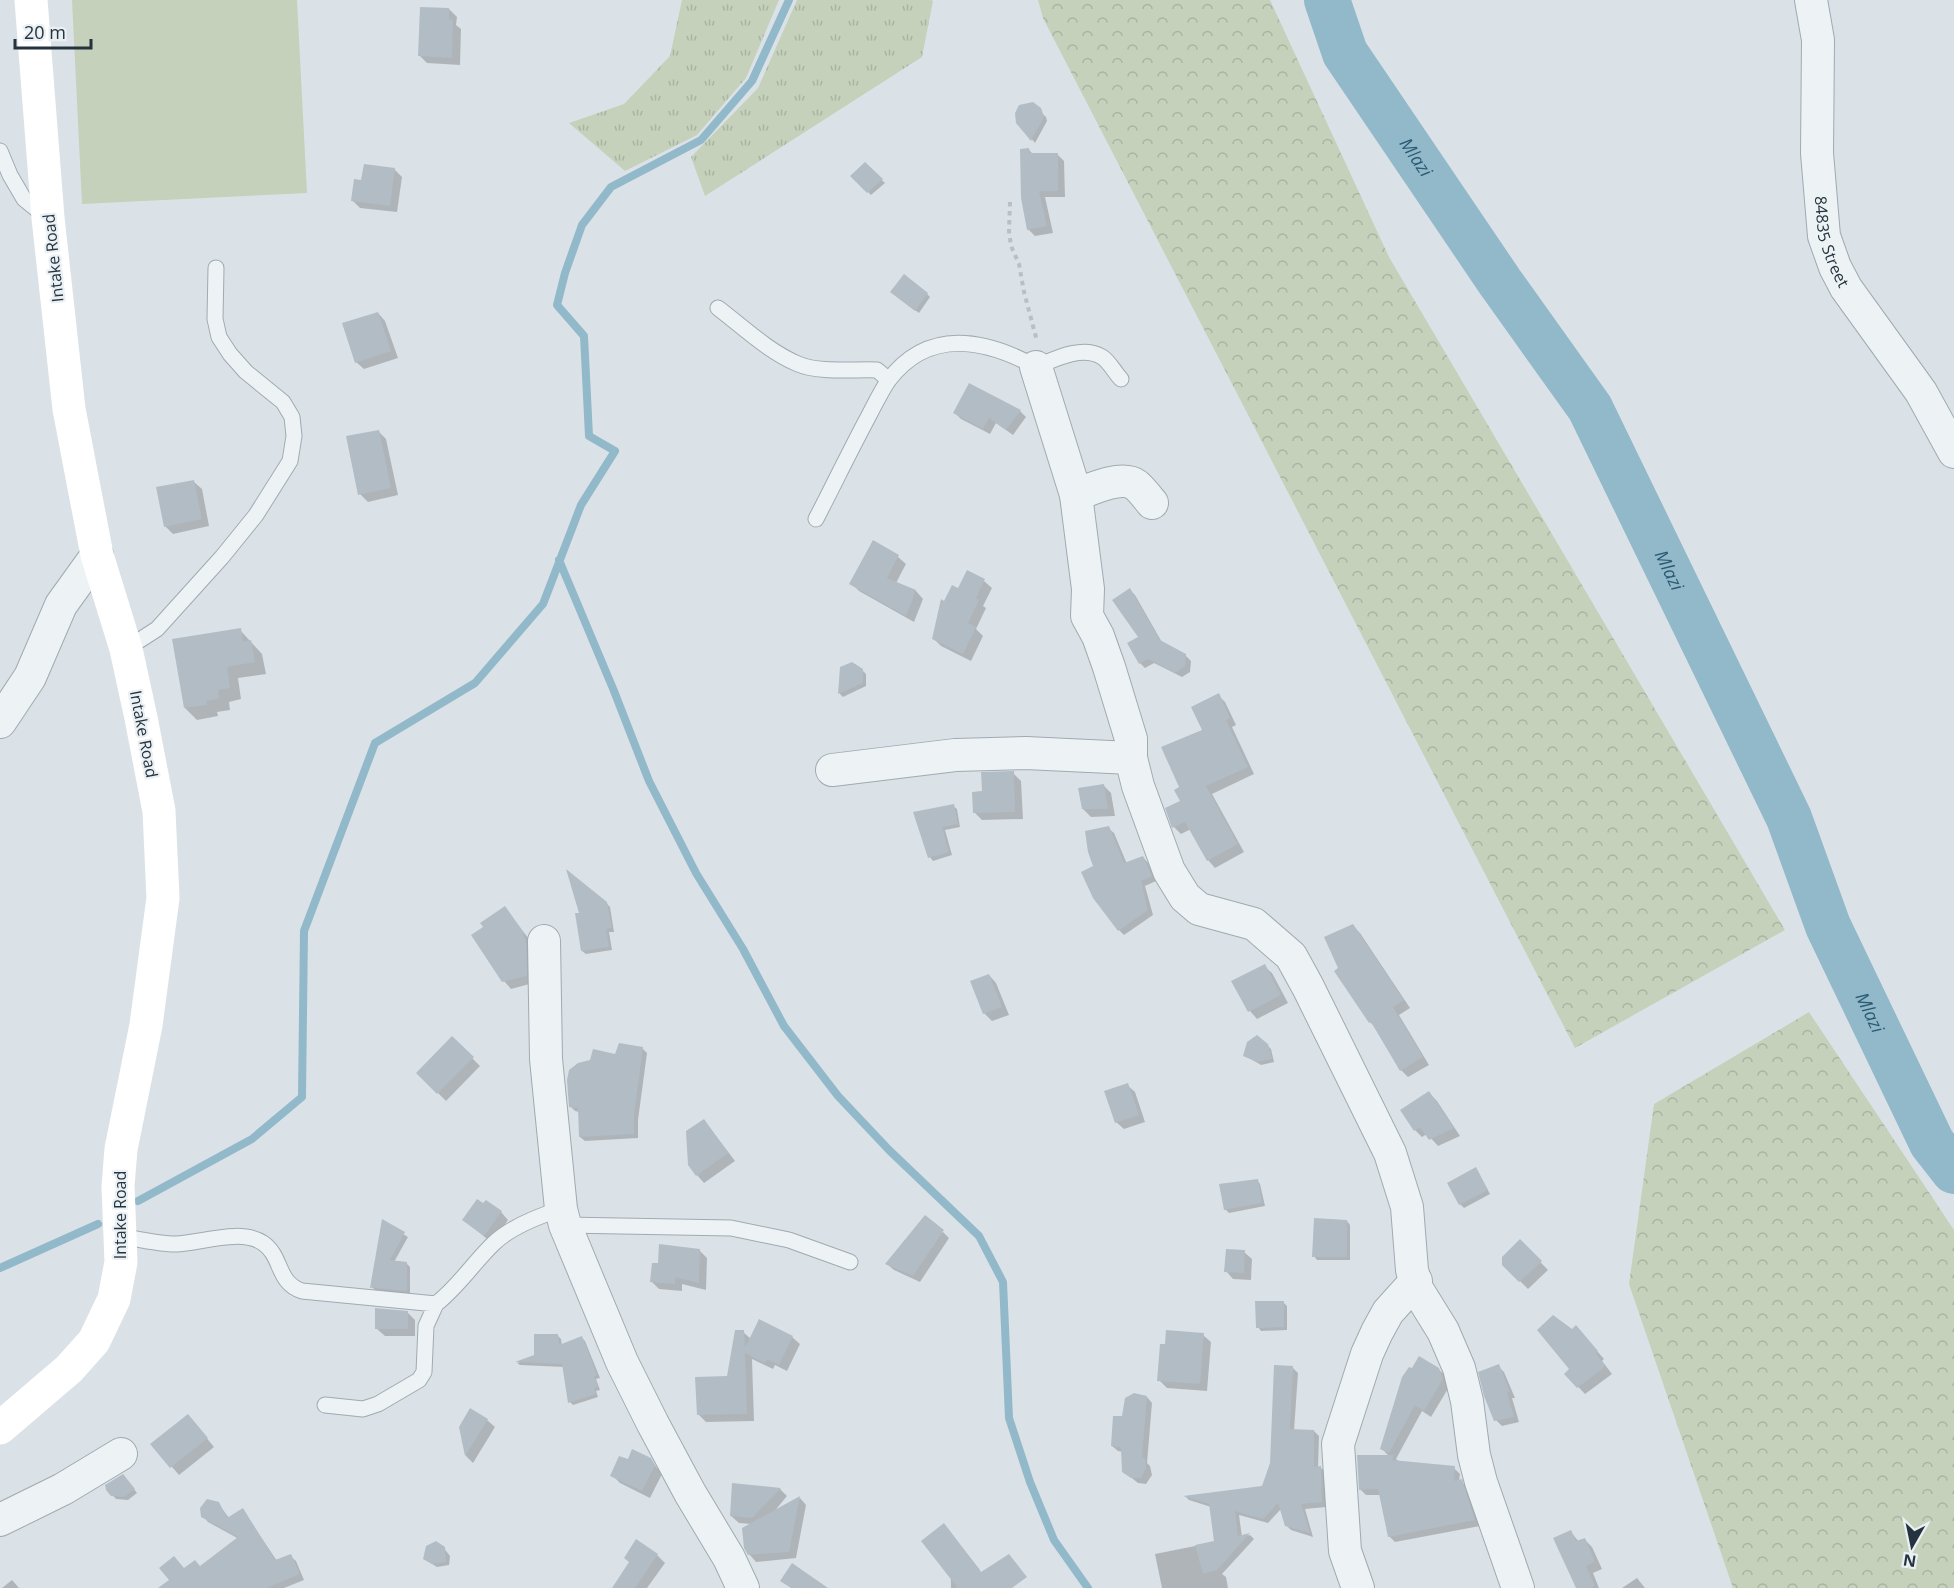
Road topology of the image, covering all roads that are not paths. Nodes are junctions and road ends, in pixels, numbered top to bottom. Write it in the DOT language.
graph roads {
  1 [pos="31,0"];
  2 [pos="1811,0"];
  3 [pos="0,151"];
  4 [pos="48,219"];
  5 [pos="216,268"];
  6 [pos="718,308"];
  7 [pos="1036,367"];
  8 [pos="1121,379"];
  9 [pos="888,380"];
  10 [pos="1954,452"];
  11 [pos="1076,495"];
  12 [pos="1152,503"];
  13 [pos="816,519"];
  14 [pos="97,555"];
  15 [pos="126,649"];
  16 [pos="0,722"];
  17 [pos="1131,758"];
  18 [pos="832,770"];
  19 [pos="544,941"];
  20 [pos="563,1217"];
  21 [pos="120,1236"];
  22 [pos="850,1262"];
  23 [pos="1416,1281"];
  24 [pos="436,1304"];
  25 [pos="325,1405"];
  26 [pos="0,1428"];
  27 [pos="121,1454"];
  28 [pos="0,1520"];
  29 [pos="743,1588"];
  30 [pos="1358,1588"];
  31 [pos="1518,1588"];
  1 -- 4 [label="street, Intake Road"];
  2 -- 10 [label="street, 84835 Street"];
  3 -- 4 [label="lane"];
  4 -- 14 [label="street, Intake Road"];
  5 -- 15 [label="lane"];
  6 -- 9 [label="lane"];
  7 -- 8 [label="lane"];
  7 -- 9 [label="lane"];
  7 -- 11 [label="street"];
  9 -- 13 [label="lane"];
  11 -- 12 [label="street"];
  11 -- 17 [label="street"];
  14 -- 15 [label="street, Intake Road"];
  14 -- 16 [label="street"];
  15 -- 21 [label="street, Intake Road"];
  17 -- 18 [label="street"];
  17 -- 23 [label="street"];
  19 -- 20 [label="street"];
  20 -- 22 [label="lane"];
  20 -- 24 [label="lane"];
  20 -- 29 [label="street"];
  21 -- 24 [label="lane"];
  21 -- 26 [label="street, Intake Road"];
  23 -- 30 [label="street"];
  23 -- 31 [label="street"];
  24 -- 25 [label="lane"];
  27 -- 28 [label="street"];
}
